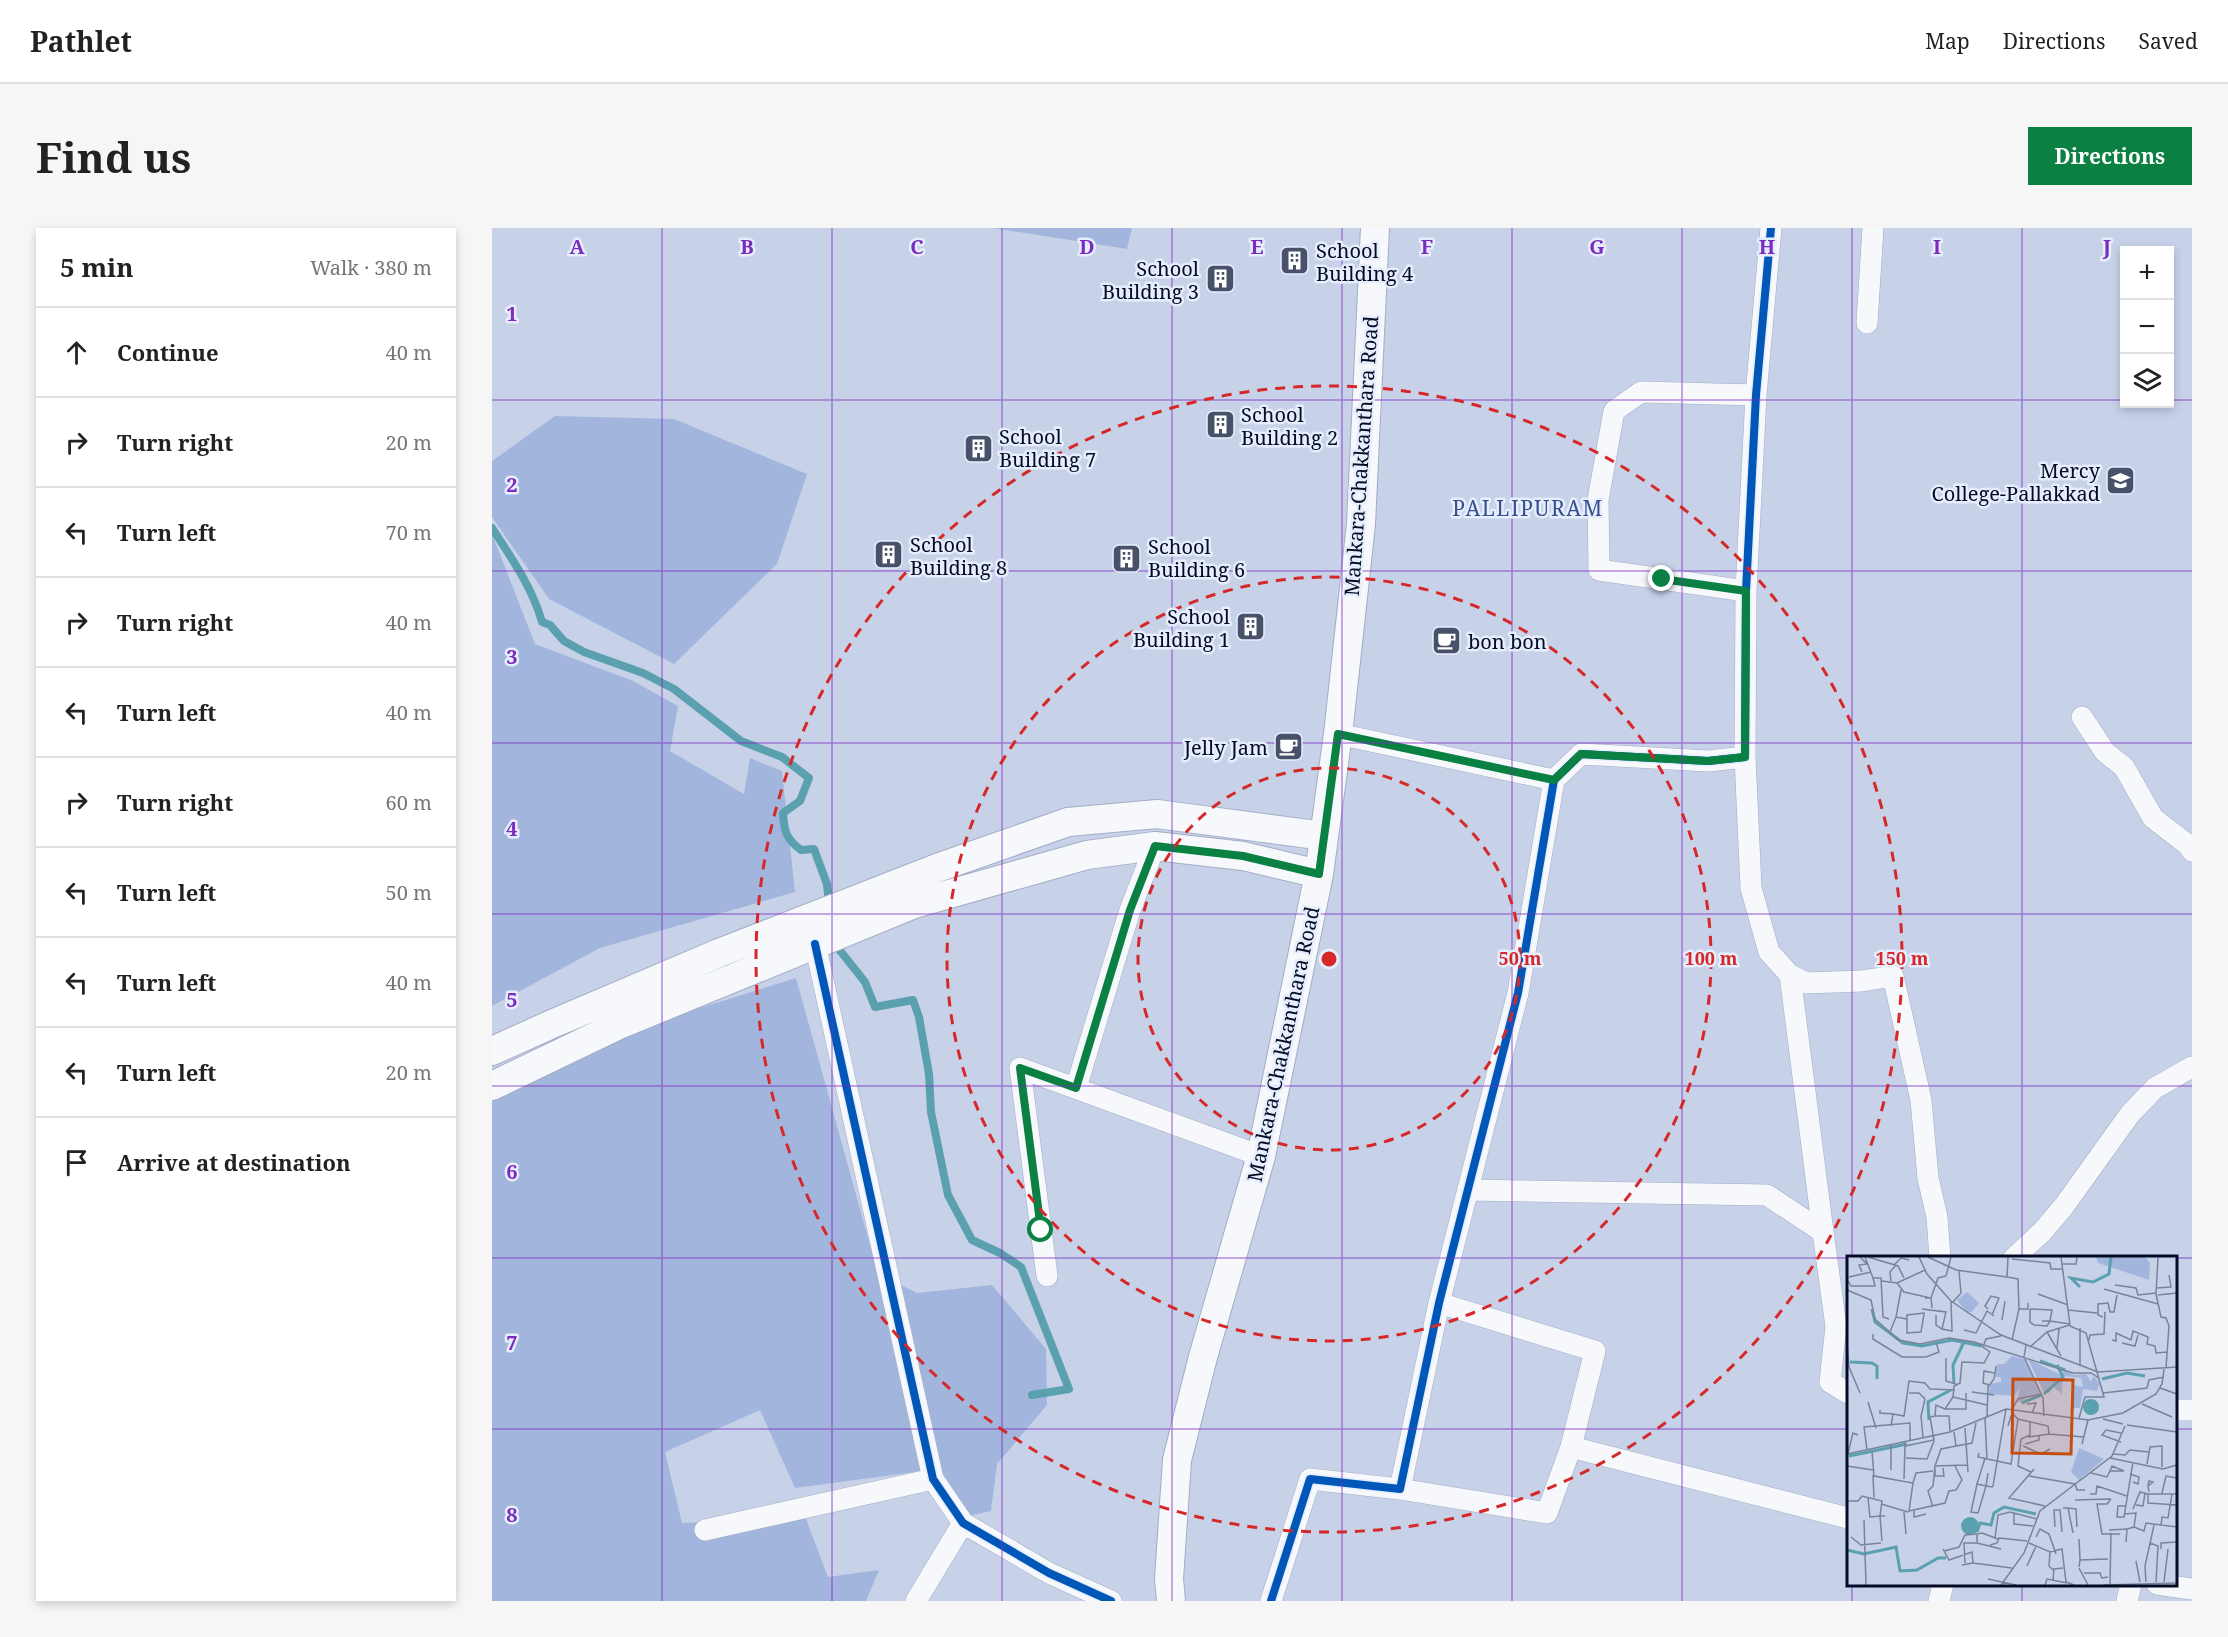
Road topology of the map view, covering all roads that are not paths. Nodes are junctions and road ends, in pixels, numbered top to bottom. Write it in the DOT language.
graph roads {
  1 [pos="1375,228"];
  2 [pos="1770,228"];
  3 [pos="1873,228"];
  4 [pos="1867,323"];
  5 [pos="1756,395"];
  6 [pos="1746,591"];
  7 [pos="2082,717"];
  8 [pos="1338,734"];
  9 [pos="1745,757"];
  10 [pos="1554,780"];
  11 [pos="1324,836"];
  12 [pos="1155,846"];
  13 [pos="2192,851"];
  14 [pos="1319,874"];
  15 [pos="815,944"];
  16 [pos="1790,975"];
  17 [pos="492,1051"];
  18 [pos="2192,1067"];
  19 [pos="492,1086"];
  20 [pos="1076,1088"];
  21 [pos="1261,1156"];
  22 [pos="1469,1190"];
  23 [pos="1823,1232"];
  24 [pos="1940,1256"];
  25 [pos="2015,1256"];
  26 [pos="1047,1276"];
  27 [pos="1439,1303"];
  28 [pos="1847,1392"];
  29 [pos="1571,1447"];
  30 [pos="933,1479"];
  31 [pos="1400,1489"];
  32 [pos="1847,1518"];
  33 [pos="963,1523"];
  34 [pos="705,1530"];
  35 [pos="1943,1586"];
  36 [pos="2131,1586"];
  37 [pos="2171,1586"];
  38 [pos="2192,1589"];
  39 [pos="916,1601"];
  40 [pos="1111,1601"];
  41 [pos="1171,1601"];
  42 [pos="1271,1601"];
  43 [pos="1940,1601"];
  44 [pos="2127,1601"];
  1 -- 8 [label="main road, Mankara-Chakkanthara Road"];
  2 -- 5 [label="street"];
  3 -- 4 [label="street"];
  5 -- 6 [label="street"];
  5 -- 6 [label="street"];
  6 -- 9 [label="street"];
  7 -- 13 [label="street"];
  8 -- 10 [label="street"];
  8 -- 11 [label="main road, Mankara-Chakkanthara Road"];
  9 -- 10 [label="street"];
  9 -- 16 [label="street"];
  10 -- 22 [label="street"];
  11 -- 14 [label="main road, Mankara-Chakkanthara Road"];
  11 -- 17 [label="main road"];
  12 -- 14 [label="main road"];
  12 -- 15 [label="main road"];
  12 -- 20 [label="street"];
  14 -- 21 [label="main road, Mankara-Chakkanthara Road"];
  15 -- 19 [label="main road"];
  15 -- 30 [label="street"];
  16 -- 23 [label="street"];
  16 -- 24 [label="street"];
  18 -- 25 [label="street"];
  20 -- 21 [label="street"];
  20 -- 26 [label="street"];
  21 -- 41 [label="main road, Mankara-Chakkanthara Road"];
  22 -- 23 [label="street"];
  22 -- 27 [label="street"];
  23 -- 28 [label="street"];
  27 -- 29 [label="street"];
  27 -- 31 [label="street"];
  29 -- 31 [label="street"];
  29 -- 32 [label="street"];
  30 -- 33 [label="street"];
  30 -- 34 [label="street"];
  31 -- 42 [label="street"];
  33 -- 39 [label="street"];
  33 -- 40 [label="street"];
  35 -- 43 [label="street"];
  36 -- 44 [label="street"];
  37 -- 38 [label="street"];
}
